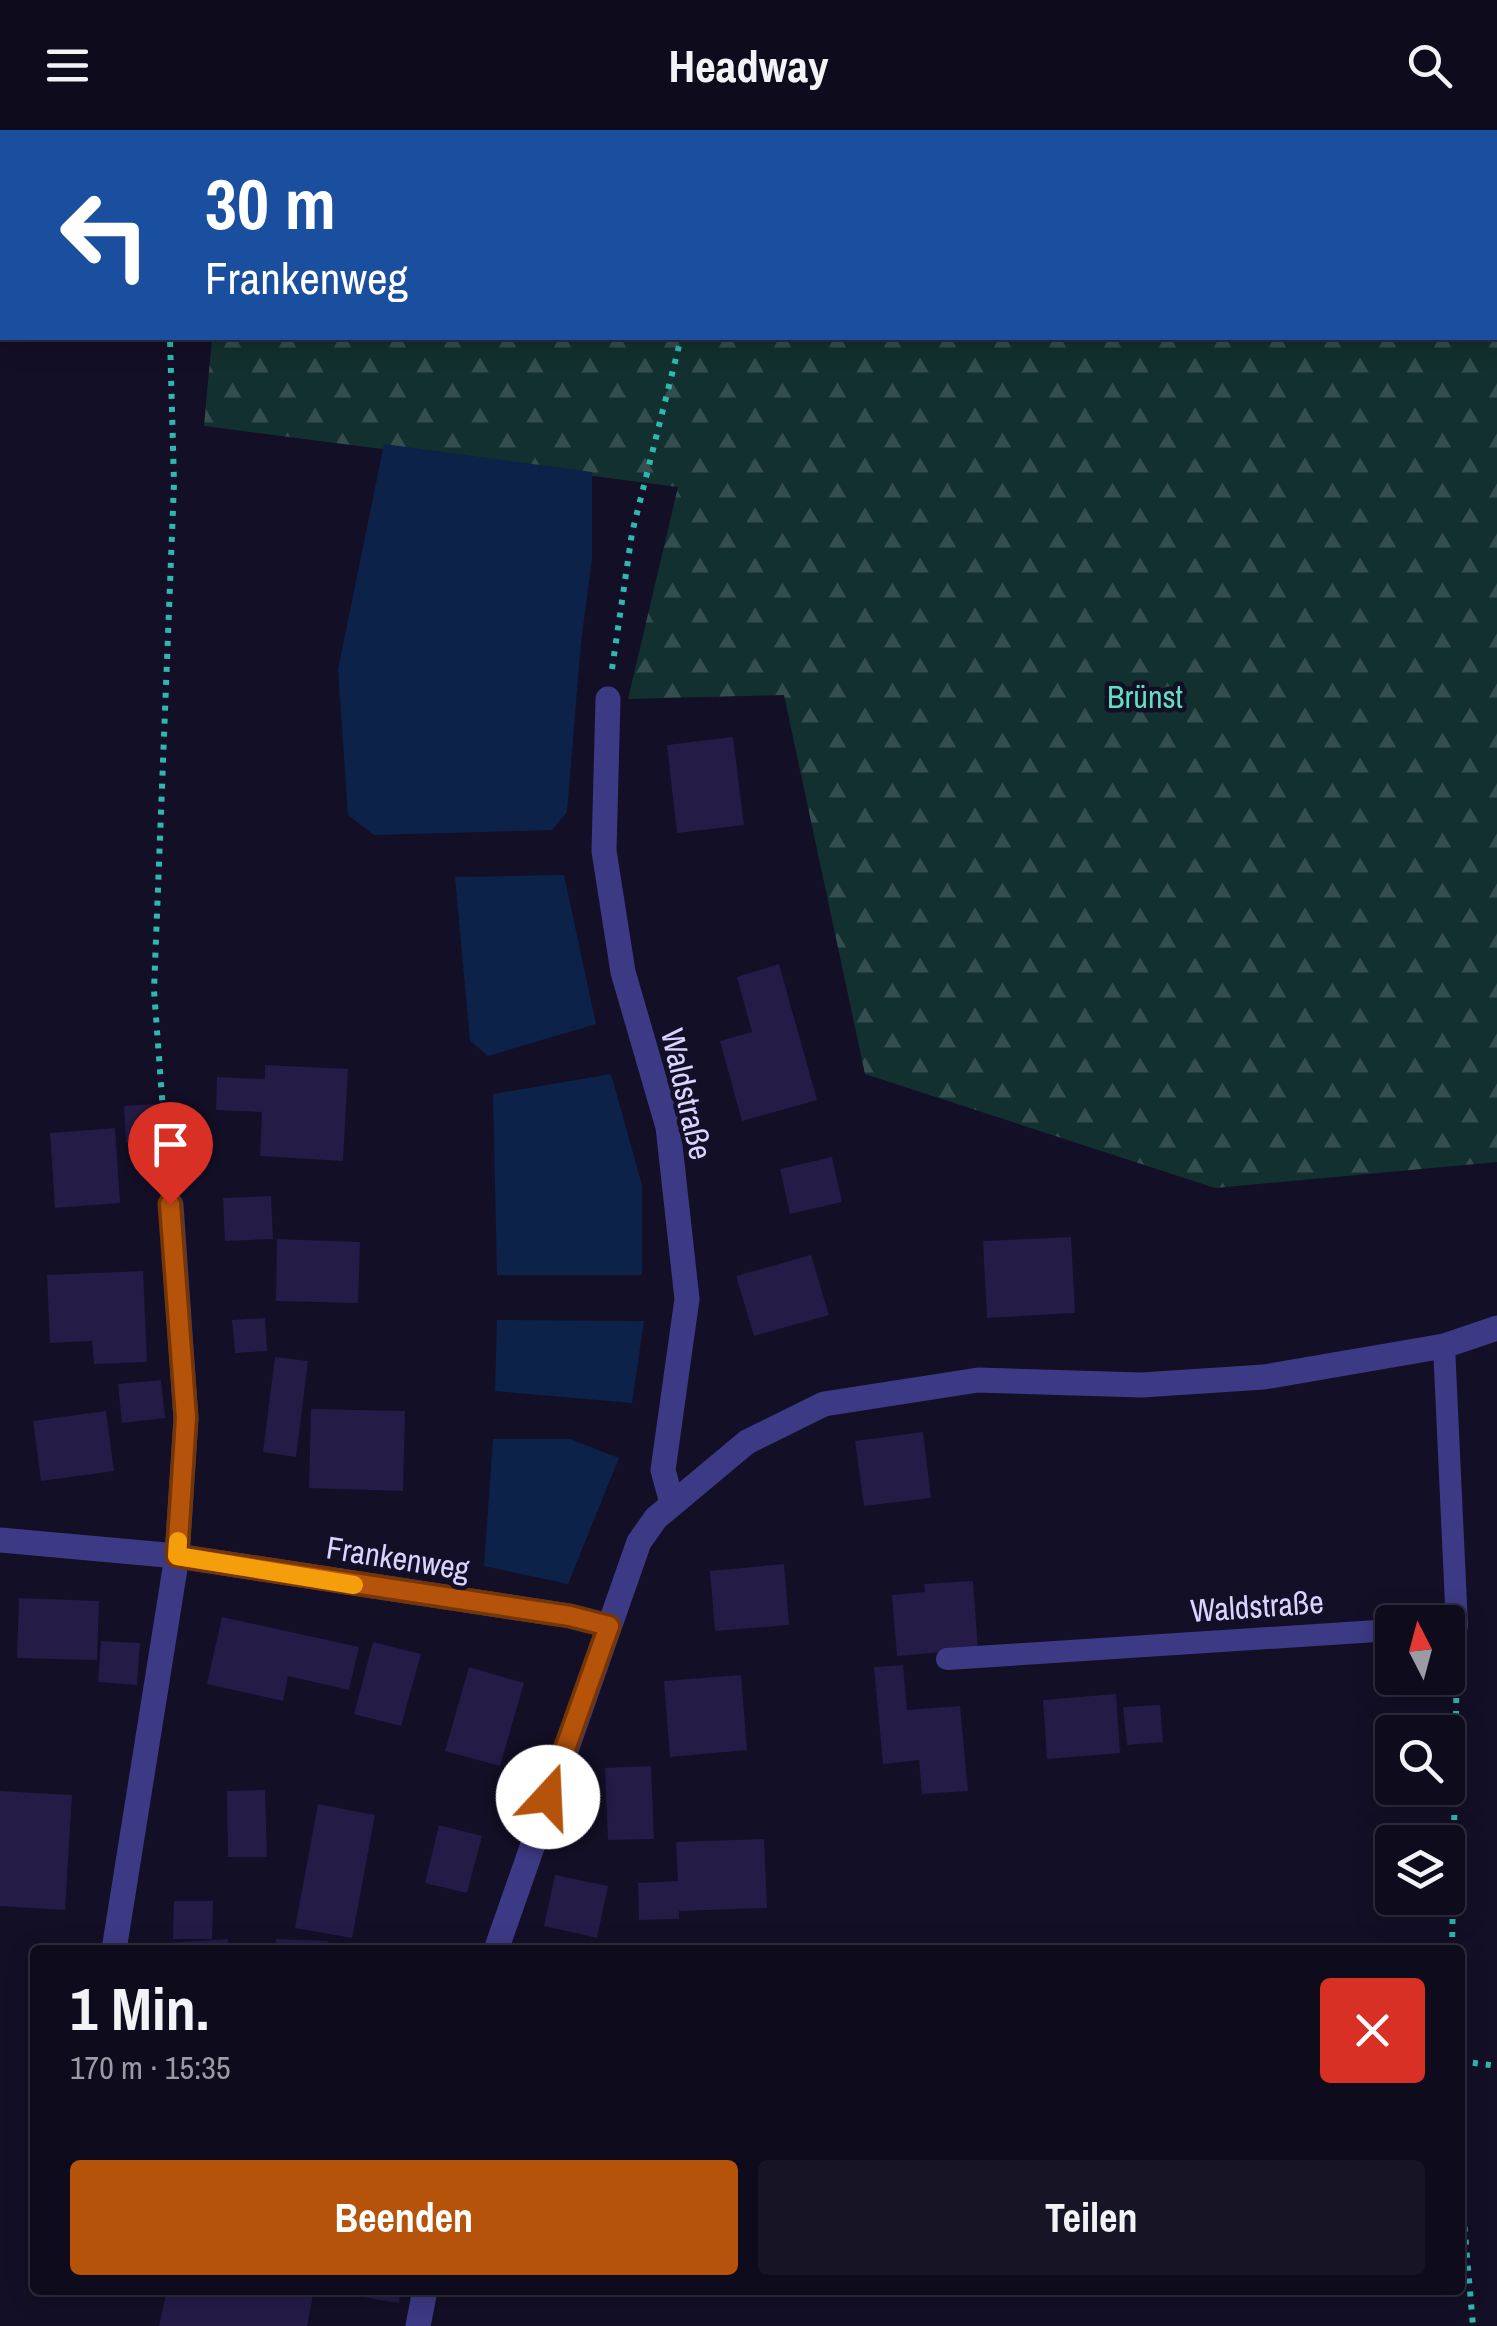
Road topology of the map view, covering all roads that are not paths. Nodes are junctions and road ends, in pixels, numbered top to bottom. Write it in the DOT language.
graph roads {
  1 [pos="608,699"];
  2 [pos="170,1204"];
  3 [pos="1497,1328"];
  4 [pos="1444,1346"];
  5 [pos="672,1503"];
  6 [pos="0,1540"];
  7 [pos="177,1556"];
  8 [pos="1451,1605"];
  9 [pos="609,1626"];
  10 [pos="1375,1631"];
  11 [pos="947,1659"];
  12 [pos="115,1945"];
  13 [pos="498,1945"];
  14 [pos="424,2295"];
  15 [pos="418,2326"];
  1 -- 5 [label="street, Waldstraße"];
  2 -- 7 [label="street"];
  3 -- 4 [label="street"];
  4 -- 5 [label="street"];
  4 -- 8 [label="lane"];
  5 -- 9 [label="street"];
  6 -- 7 [label="street, Frankenweg"];
  7 -- 9 [label="street, Frankenweg"];
  7 -- 12 [label="street"];
  9 -- 13 [label="street"];
  10 -- 11 [label="lane, Waldstraße"];
  14 -- 15 [label="street"];
}
